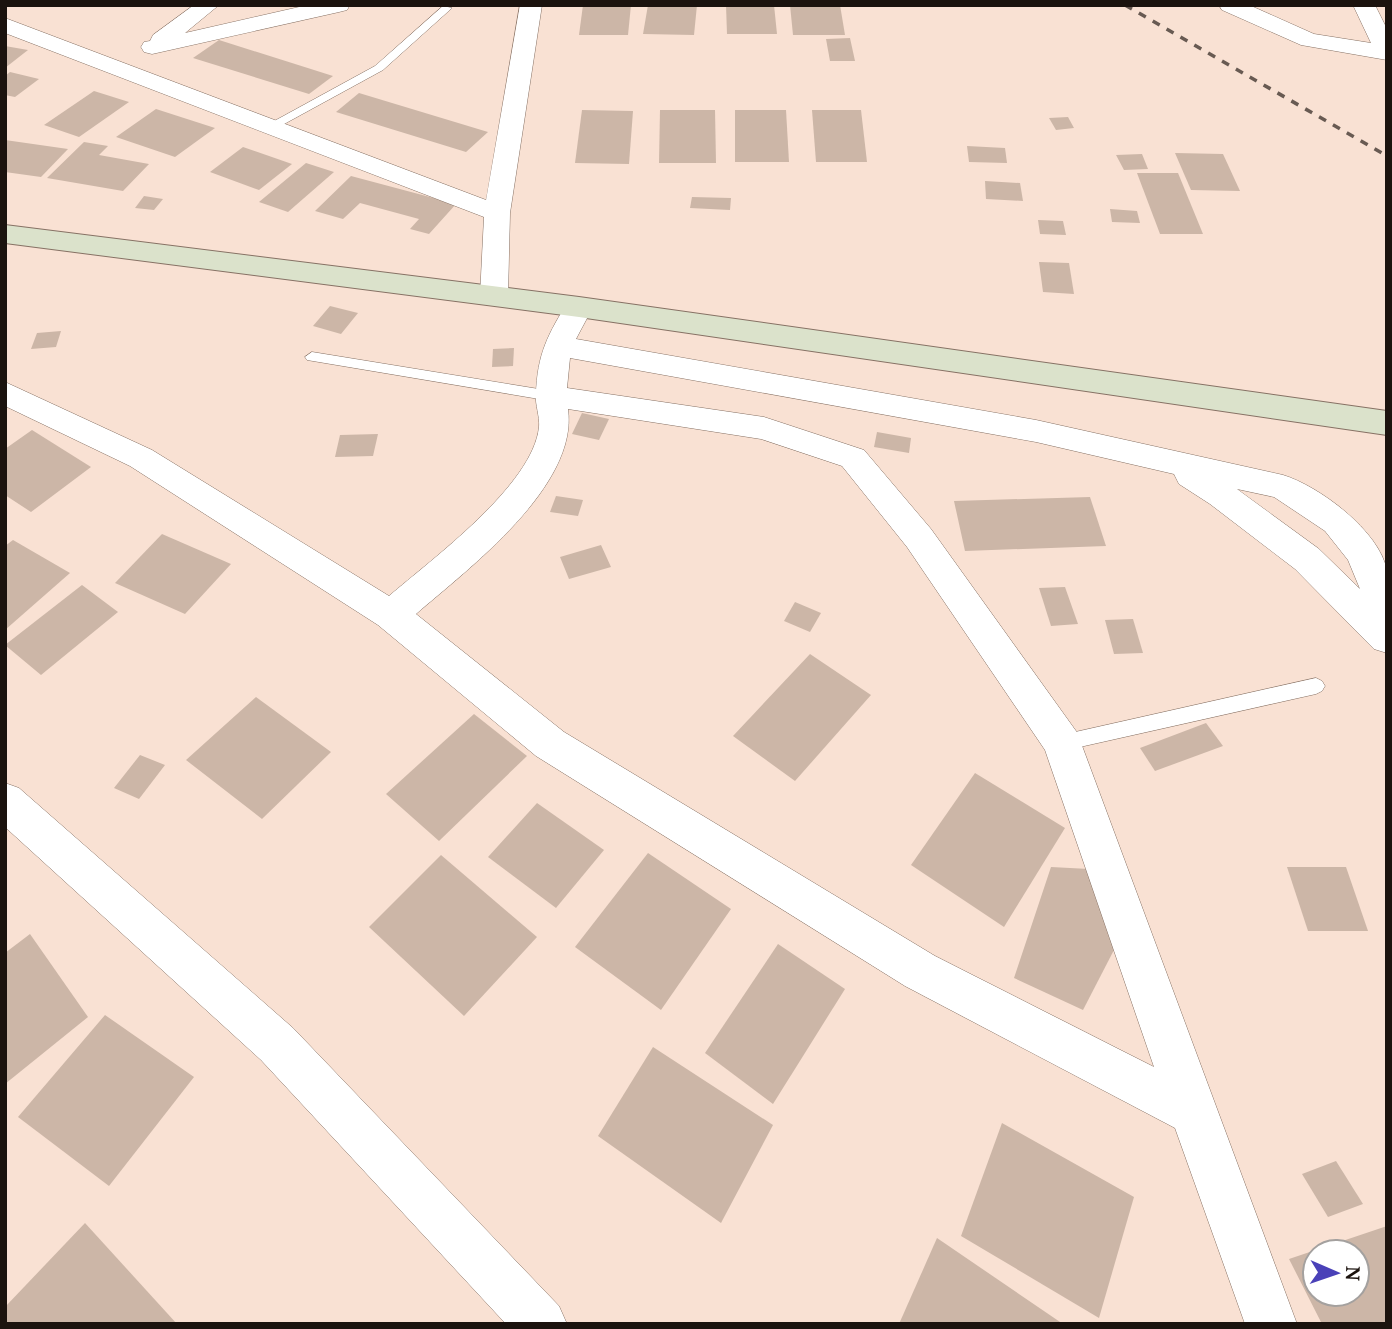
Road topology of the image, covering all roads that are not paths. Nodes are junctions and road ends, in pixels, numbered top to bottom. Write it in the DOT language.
graph roads {
  1 [pos="208,5"];
  2 [pos="339,5"];
  3 [pos="531,5"];
  4 [pos="1230,5"];
  5 [pos="1364,5"];
  6 [pos="447,8"];
  7 [pos="5,25"];
  8 [pos="152,47"];
  9 [pos="1386,53"];
  10 [pos="117,68"];
  11 [pos="271,127"];
  12 [pos="497,213"];
  13 [pos="5,234"];
  14 [pos="494,296"];
  15 [pos="579,307"];
  16 [pos="557,346"];
  17 [pos="312,357"];
  18 [pos="5,393"];
  19 [pos="551,396"];
  20 [pos="1387,423"];
  21 [pos="1166,460"];
  22 [pos="1387,610"];
  23 [pos="391,615"];
  24 [pos="1387,638"];
  25 [pos="1316,686"];
  26 [pos="1062,743"];
  27 [pos="5,801"];
  28 [pos="1193,1112"];
  29 [pos="541,1324"];
  30 [pos="1271,1324"];
  1 -- 8 [label="street"];
  2 -- 8 [label="street"];
  3 -- 12 [label="street"];
  4 -- 9 [label="street"];
  5 -- 9 [label="street"];
  6 -- 11 [label="lane"];
  7 -- 10 [label="street"];
  8 -- 10 [label="street"];
  10 -- 11 [label="street"];
  11 -- 12 [label="street"];
  12 -- 14 [label="street"];
  13 -- 14 [label="main road"];
  14 -- 15 [label="main road"];
  15 -- 16 [label="street"];
  15 -- 20 [label="main road"];
  16 -- 19 [label="street"];
  16 -- 21 [label="street"];
  17 -- 19 [label="lane"];
  18 -- 23 [label="street"];
  19 -- 23 [label="street"];
  19 -- 26 [label="street"];
  21 -- 22 [label="street"];
  21 -- 24 [label="street"];
  23 -- 28 [label="street"];
  25 -- 26 [label="lane"];
  26 -- 28 [label="street"];
  27 -- 29 [label="street"];
  28 -- 30 [label="street"];
}
